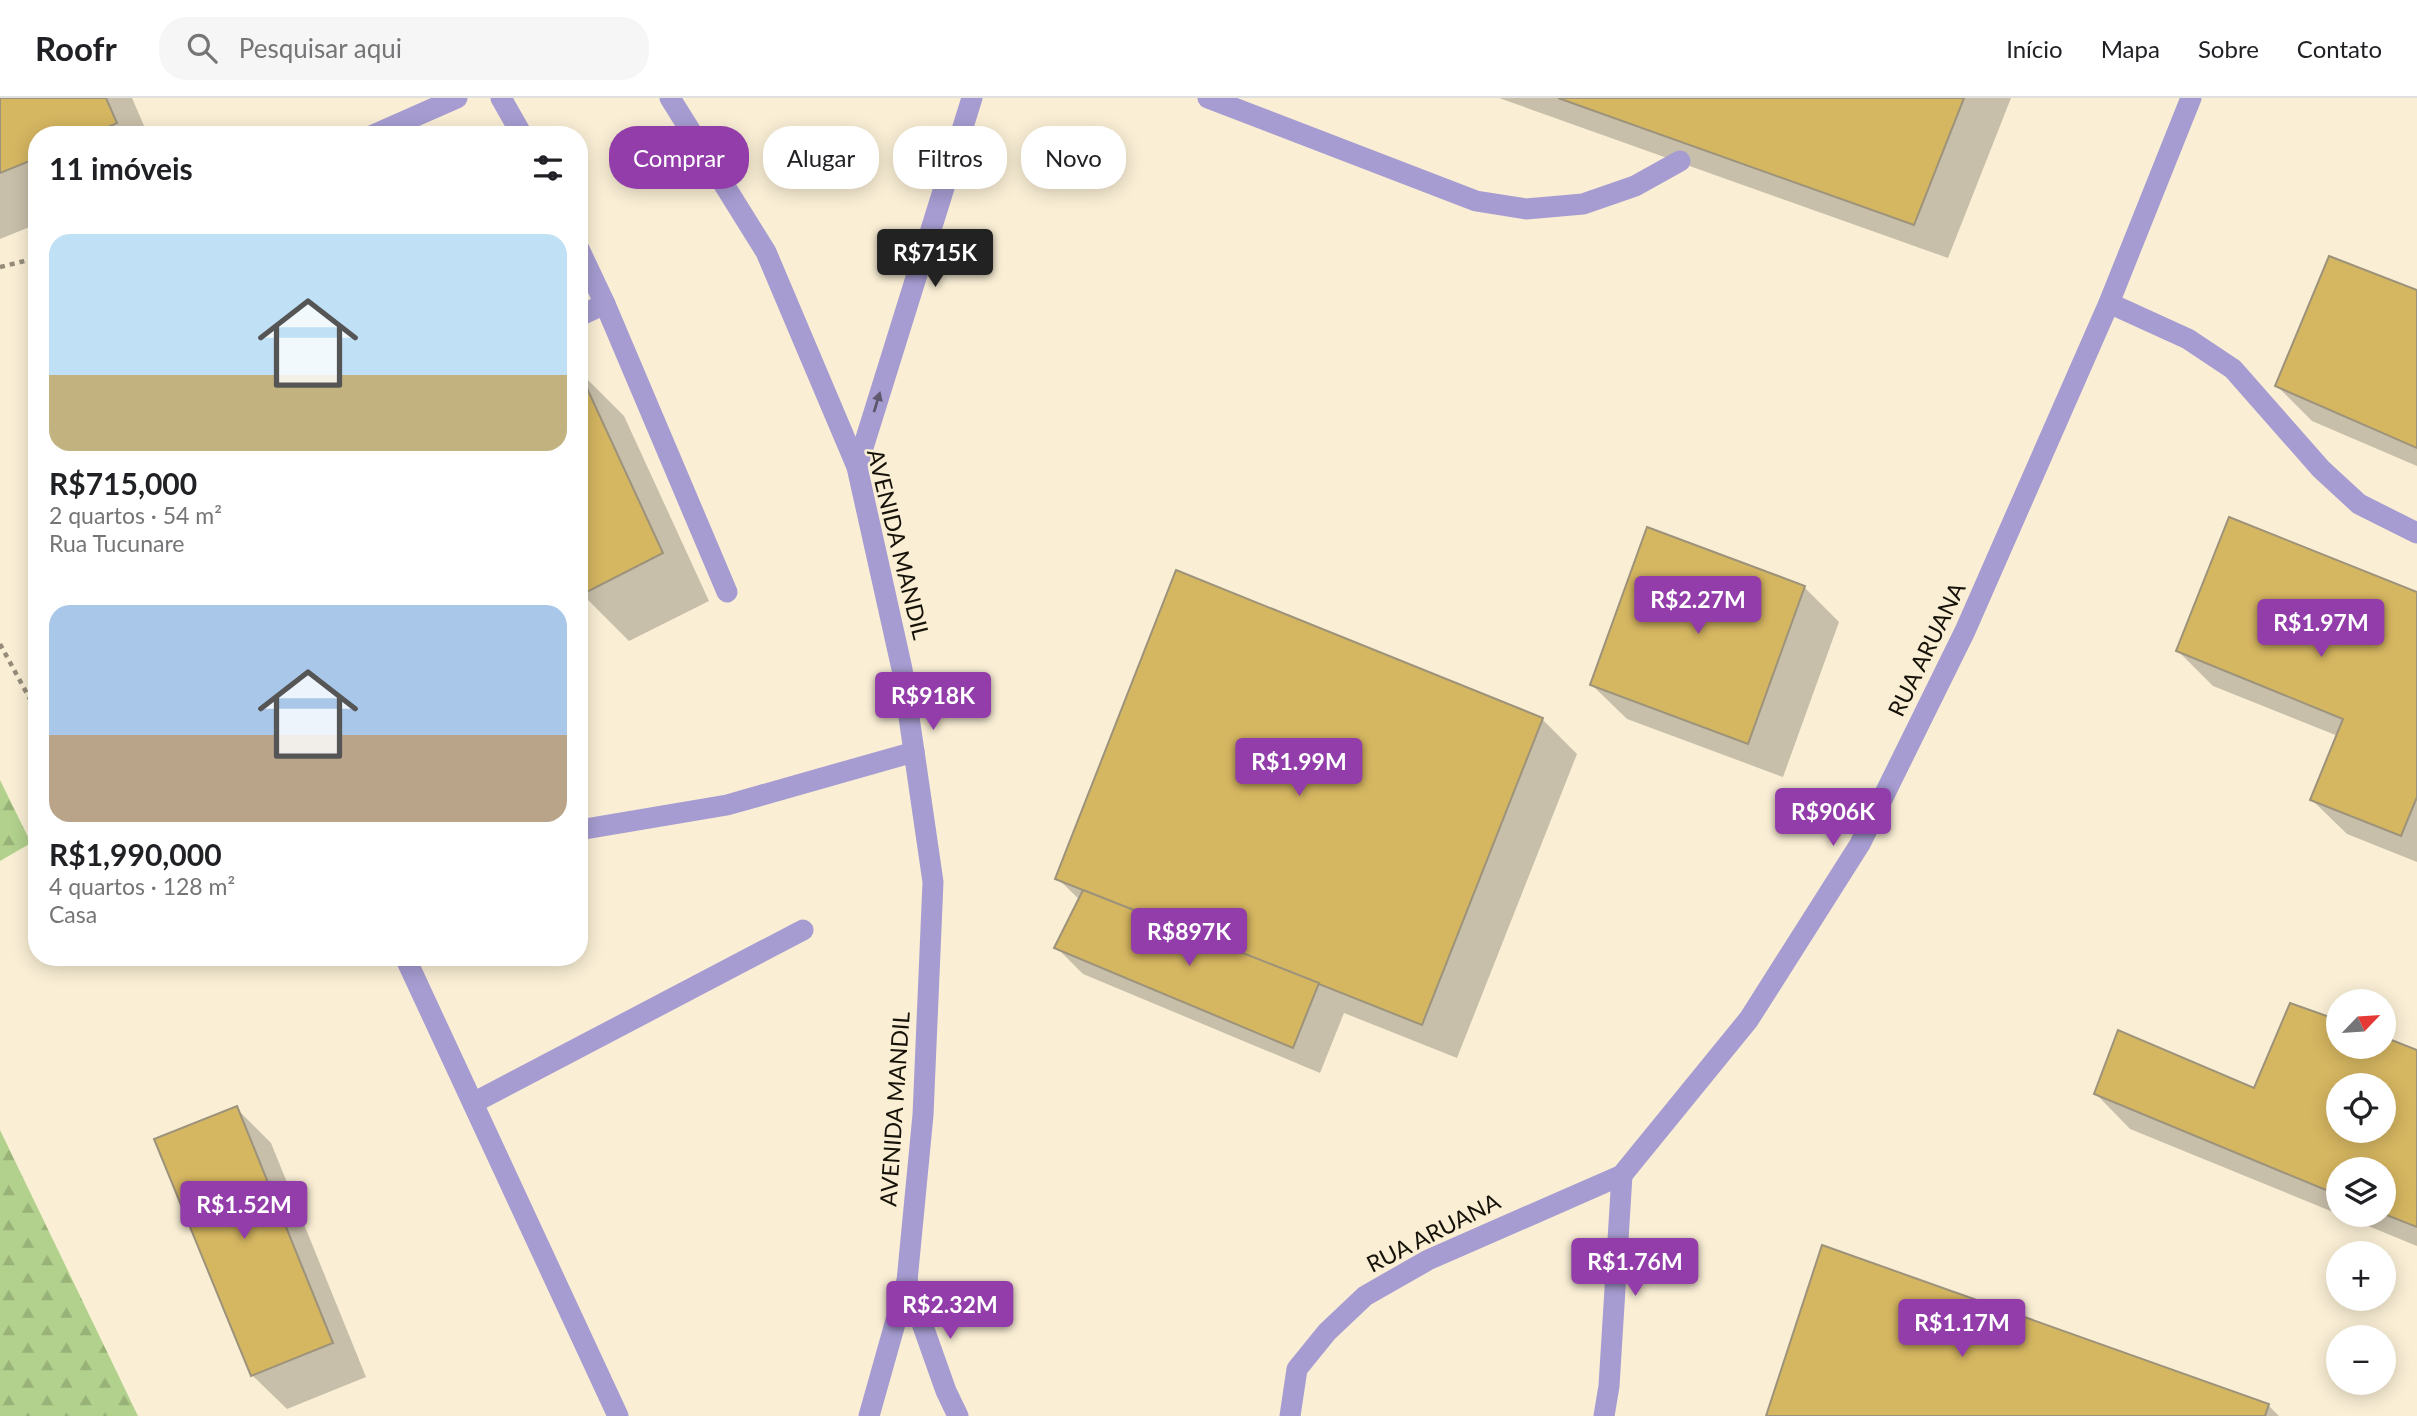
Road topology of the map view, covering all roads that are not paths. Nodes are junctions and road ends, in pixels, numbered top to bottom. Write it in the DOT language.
graph roads {
  1 [pos="457,98"];
  2 [pos="502,98"];
  3 [pos="670,98"];
  4 [pos="972,98"];
  5 [pos="1208,98"];
  6 [pos="2191,98"];
  7 [pos="393,126"];
  8 [pos="517,126"];
  9 [pos="1681,161"];
  10 [pos="588,268"];
  11 [pos="2109,303"];
  12 [pos="605,304"];
  13 [pos="588,312"];
  14 [pos="857,467"];
  15 [pos="2417,533"];
  16 [pos="727,592"];
  17 [pos="914,752"];
  18 [pos="588,828"];
  19 [pos="803,930"];
  20 [pos="409,966"];
  21 [pos="472,1103"];
  22 [pos="1622,1175"];
  23 [pos="907,1281"];
  24 [pos="618,1416"];
  25 [pos="869,1416"];
  26 [pos="958,1416"];
  27 [pos="1290,1416"];
  28 [pos="1604,1416"];
  1 -- 7 [label="street"];
  2 -- 8 [label="street"];
  3 -- 14 [label="street, AVENIDA MANDIL"];
  14 -- 4 [label="street, one-way"];
  5 -- 9 [label="street"];
  6 -- 11 [label="street, RUA ARUANA"];
  10 -- 12 [label="street"];
  11 -- 15 [label="street"];
  11 -- 22 [label="street, RUA ARUANA"];
  12 -- 13 [label="street"];
  12 -- 16 [label="street"];
  14 -- 17 [label="street, AVENIDA MANDIL"];
  17 -- 18 [label="street"];
  17 -- 23 [label="street, AVENIDA MANDIL"];
  19 -- 21 [label="street"];
  20 -- 21 [label="street"];
  21 -- 24 [label="street"];
  22 -- 27 [label="street, RUA ARUANA"];
  22 -- 28 [label="street"];
  23 -- 25 [label="street, AVENIDA MANDIL"];
  23 -- 26 [label="street"];
}
